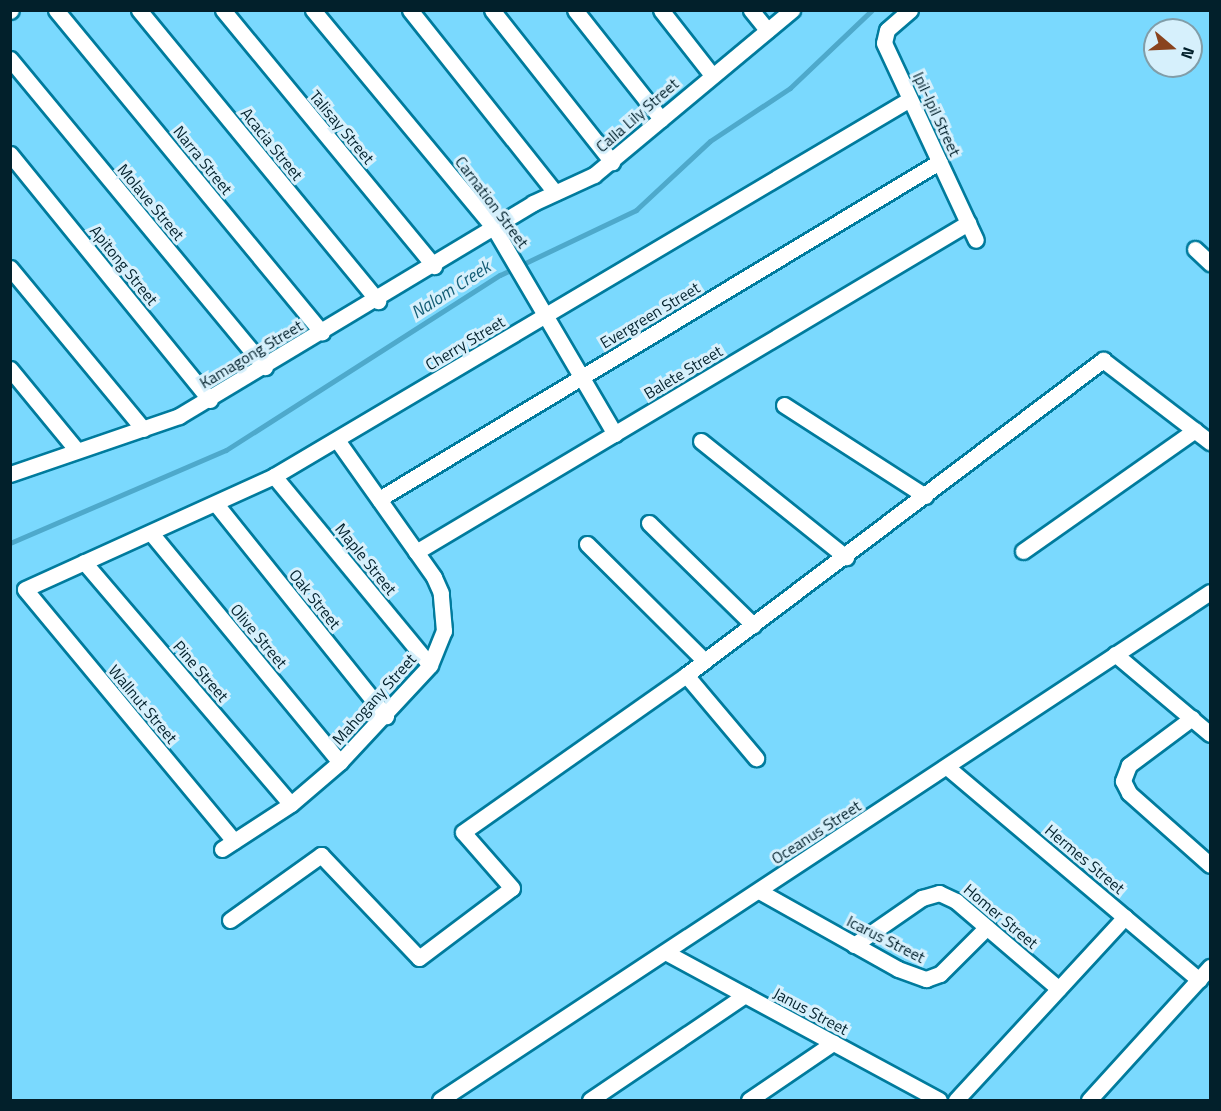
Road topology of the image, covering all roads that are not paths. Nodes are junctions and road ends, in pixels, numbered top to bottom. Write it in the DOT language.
graph roads {
  1 [pos="56,10"];
  2 [pos="139,10"];
  3 [pos="223,10"];
  4 [pos="313,10"];
  5 [pos="410,10"];
  6 [pos="492,10"];
  7 [pos="575,10"];
  8 [pos="661,10"];
  9 [pos="751,10"];
  10 [pos="792,10"];
  11 [pos="910,10"];
  12 [pos="767,30"];
  13 [pos="10,59"];
  14 [pos="712,75"];
  15 [pos="910,99"];
  16 [pos="661,119"];
  17 [pos="10,154"];
  18 [pos="612,162"];
  19 [pos="939,162"];
  20 [pos="555,192"];
  21 [pos="968,223"];
  22 [pos="494,228"];
  23 [pos="976,240"];
  24 [pos="1195,249"];
  25 [pos="1210,263"];
  26 [pos="434,266"];
  27 [pos="10,268"];
  28 [pos="378,301"];
  29 [pos="547,315"];
  30 [pos="322,333"];
  31 [pos="265,367"];
  32 [pos="10,369"];
  33 [pos="582,376"];
  34 [pos="210,400"];
  35 [pos="784,405"];
  36 [pos="143,429"];
  37 [pos="1195,430"];
  38 [pos="615,434"];
  39 [pos="337,440"];
  40 [pos="701,441"];
  41 [pos="1210,442"];
  42 [pos="75,448"];
  43 [pos="11,473"];
  44 [pos="274,476"];
  45 [pos="925,496"];
  46 [pos="379,499"];
  47 [pos="216,504"];
  48 [pos="649,523"];
  49 [pos="150,533"];
  50 [pos="587,544"];
  51 [pos="1023,550"];
  52 [pos="416,552"];
  53 [pos="846,557"];
  54 [pos="84,562"];
  55 [pos="25,590"];
  56 [pos="1208,598"];
  57 [pos="753,625"];
  58 [pos="1115,654"];
  59 [pos="705,661"];
  60 [pos="430,665"];
  61 [pos="686,675"];
  62 [pos="386,716"];
  63 [pos="1192,718"];
  64 [pos="1210,734"];
  65 [pos="756,758"];
  66 [pos="340,762"];
  67 [pos="947,767"];
  68 [pos="291,804"];
  69 [pos="228,845"];
  70 [pos="1210,865"];
  71 [pos="759,891"];
  72 [pos="1125,917"];
  73 [pos="230,920"];
  74 [pos="987,927"];
  75 [pos="854,945"];
  76 [pos="666,953"];
  77 [pos="1210,967"];
  78 [pos="1199,980"];
  79 [pos="1059,989"];
  80 [pos="745,995"];
  81 [pos="833,1043"];
  82 [pos="440,1101"];
  83 [pos="591,1101"];
  84 [pos="749,1101"];
  85 [pos="939,1101"];
  86 [pos="956,1101"];
  87 [pos="1089,1101"];
  1 -- 30 [label="street, Narra Street"];
  2 -- 28 [label="street, Acacia Street"];
  3 -- 26 [label="street, Talisay Street"];
  4 -- 22 [label="street, Carnation Street"];
  5 -- 20 [label="street"];
  6 -- 18 [label="street"];
  7 -- 16 [label="street"];
  8 -- 14 [label="street"];
  9 -- 12 [label="street"];
  10 -- 12 [label="street, Calla Lily Street"];
  11 -- 15 [label="street, Ipil-Ipil Street"];
  12 -- 14 [label="street, Calla Lily Street"];
  13 -- 31 [label="street, Molave Street"];
  14 -- 16 [label="street, Calla Lily Street"];
  15 -- 19 [label="street, Ipil-Ipil Street"];
  15 -- 29 [label="street, Cherry Street"];
  16 -- 18 [label="street, Calla Lily Street"];
  17 -- 34 [label="street, Apitong Street"];
  18 -- 20 [label="street, Calla Lily Street"];
  19 -- 21 [label="street, Ipil-Ipil Street"];
  19 -- 33 [label="street, Evergreen Street"];
  20 -- 22 [label="street, Calla Lily Street"];
  21 -- 23 [label="street, Ipil-Ipil Street"];
  21 -- 38 [label="street, Balete Street"];
  22 -- 26 [label="street, Kamagong Street"];
  22 -- 29 [label="street, Carnation Street"];
  24 -- 25 [label="street"];
  26 -- 28 [label="street, Kamagong Street"];
  27 -- 36 [label="street"];
  28 -- 30 [label="street, Kamagong Street"];
  29 -- 33 [label="street, Carnation Street"];
  29 -- 39 [label="street, Cherry Street"];
  30 -- 31 [label="street, Kamagong Street"];
  31 -- 34 [label="street, Kamagong Street"];
  32 -- 42 [label="street"];
  33 -- 38 [label="street, Carnation Street"];
  33 -- 46 [label="street, Evergreen Street"];
  34 -- 36 [label="street, Kamagong Street"];
  35 -- 45 [label="street"];
  36 -- 42 [label="street, Kamagong Street"];
  37 -- 41 [label="street"];
  37 -- 45 [label="street"];
  37 -- 51 [label="street"];
  38 -- 52 [label="street, Balete Street"];
  39 -- 44 [label="street, Cherry Street"];
  39 -- 46 [label="street, Mahogany Street"];
  40 -- 53 [label="street"];
  42 -- 43 [label="street, Kamagong Street"];
  44 -- 47 [label="street, Cherry Street"];
  44 -- 60 [label="street, Maple Street"];
  45 -- 53 [label="street"];
  46 -- 52 [label="street, Mahogany Street"];
  47 -- 49 [label="street, Cherry Street"];
  47 -- 62 [label="street, Oak Street"];
  48 -- 57 [label="street"];
  49 -- 54 [label="street, Cherry Street"];
  49 -- 66 [label="street, Olive Street"];
  50 -- 59 [label="street"];
  52 -- 60 [label="street, Mahogany Street"];
  53 -- 57 [label="street"];
  54 -- 55 [label="street, Cherry Street"];
  54 -- 68 [label="street, Pine Street"];
  55 -- 69 [label="street, Wallnut Street"];
  56 -- 58 [label="street, Oceanus Street"];
  57 -- 59 [label="street"];
  58 -- 63 [label="street"];
  58 -- 67 [label="street, Oceanus Street"];
  59 -- 61 [label="street"];
  60 -- 62 [label="street, Mahogany Street"];
  61 -- 65 [label="street"];
  61 -- 73 [label="street"];
  62 -- 66 [label="street, Mahogany Street"];
  63 -- 64 [label="street"];
  63 -- 70 [label="street"];
  66 -- 68 [label="street, Mahogany Street"];
  67 -- 71 [label="street, Oceanus Street"];
  67 -- 72 [label="street, Hermes Street"];
  68 -- 69 [label="street, Mahogany Street"];
  71 -- 75 [label="street, Icarus Street"];
  71 -- 76 [label="street, Oceanus Street"];
  72 -- 78 [label="street, Hermes Street"];
  72 -- 79 [label="street"];
  74 -- 75 [label="street, Homer Street"];
  74 -- 75 [label="street, Icarus Street"];
  74 -- 79 [label="street, Homer Street"];
  76 -- 80 [label="street, Janus Street"];
  76 -- 82 [label="street, Oceanus Street"];
  77 -- 78 [label="street"];
  78 -- 87 [label="street"];
  79 -- 86 [label="street"];
  80 -- 81 [label="street, Janus Street"];
  80 -- 83 [label="street"];
  81 -- 84 [label="street"];
  81 -- 85 [label="street, Janus Street"];
}
